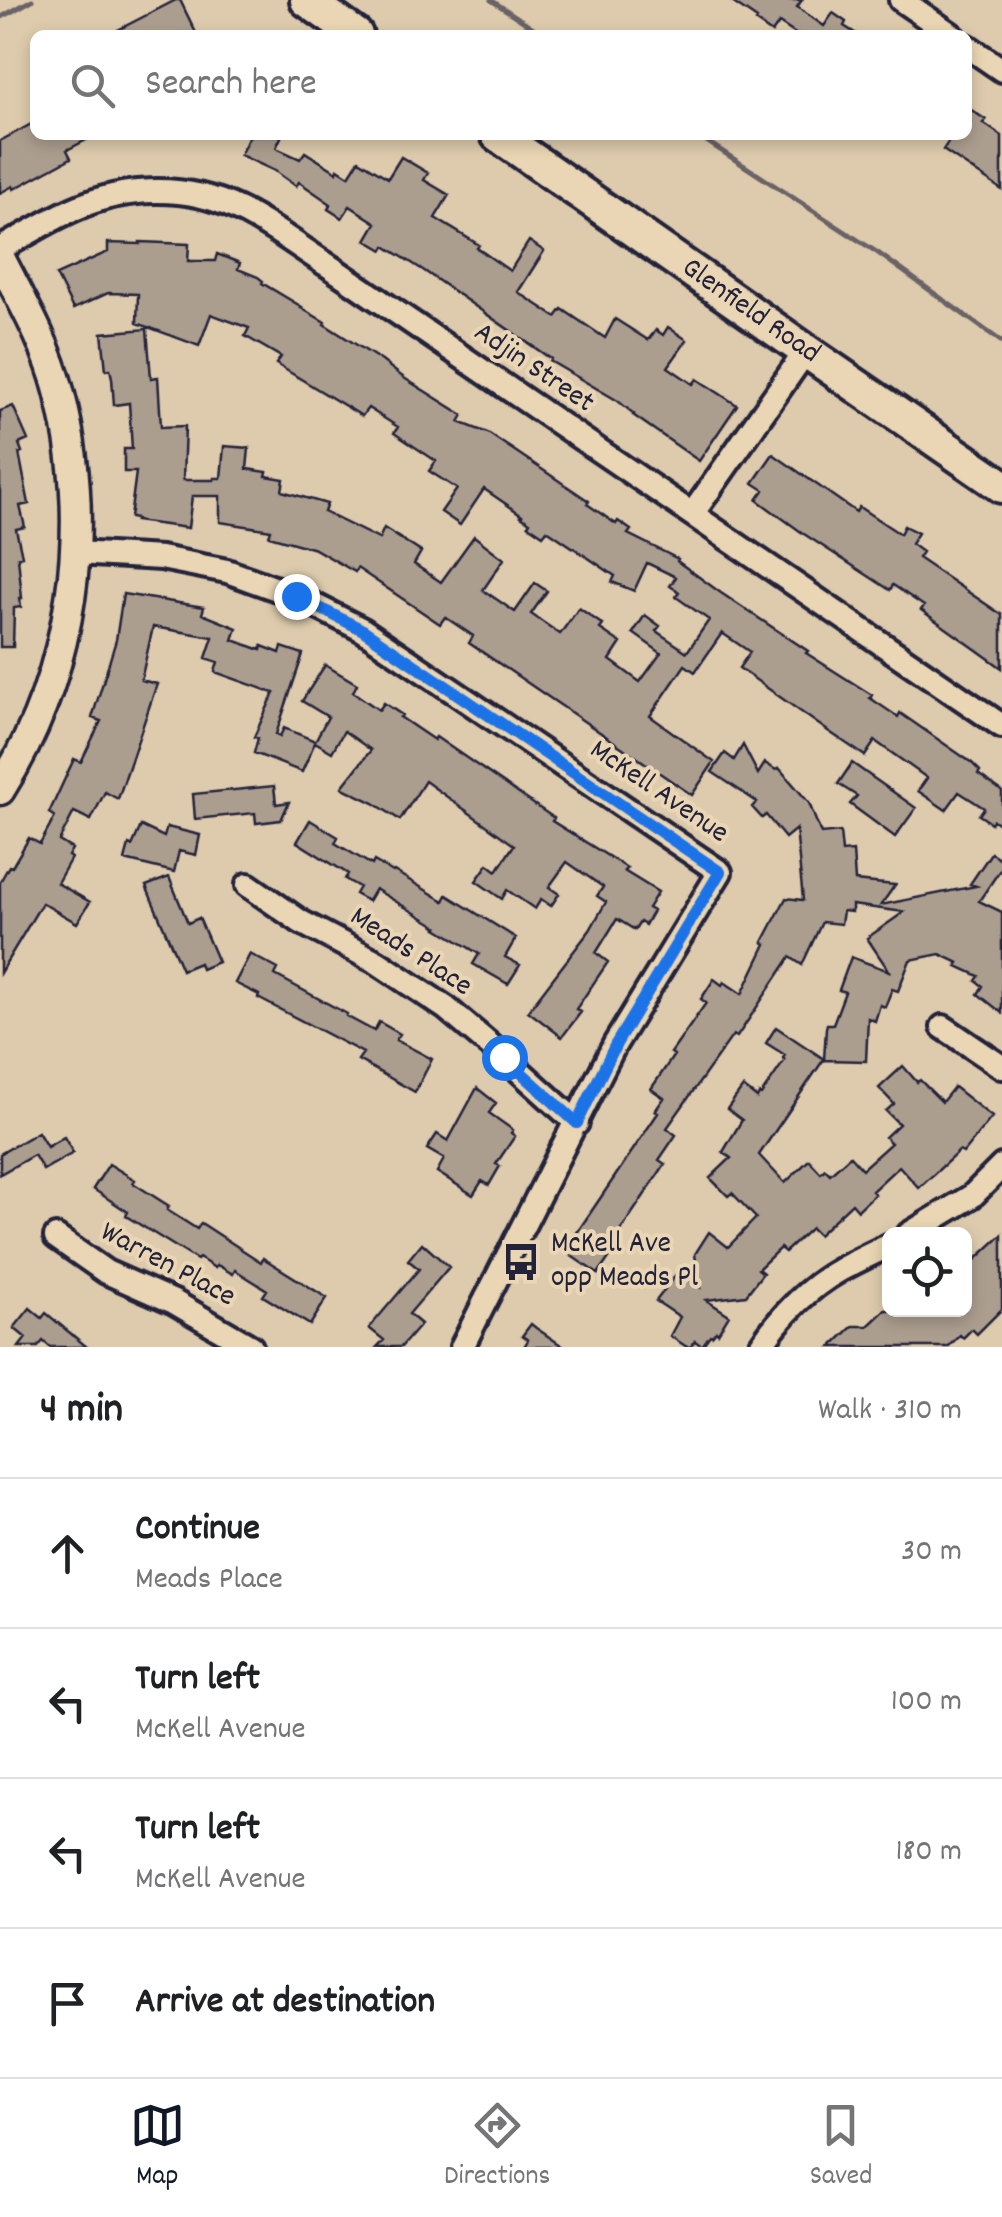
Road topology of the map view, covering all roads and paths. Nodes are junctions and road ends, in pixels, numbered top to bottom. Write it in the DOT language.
graph roads {
  1 [pos="306,0"];
  2 [pos="901,0"];
  3 [pos="349,30"];
  4 [pos="945,30"];
  5 [pos="972,49"];
  6 [pos="1002,70"];
  7 [pos="505,140"];
  8 [pos="0,250"];
  9 [pos="0,258"];
  10 [pos="806,351"];
  11 [pos="1002,486"];
  12 [pos="693,513"];
  13 [pos="76,553"];
  14 [pos="1002,726"];
  15 [pos="0,790"];
  16 [pos="248,884"];
  17 [pos="944,1027"];
  18 [pos="1002,1066"];
  19 [pos="577,1123"];
  20 [pos="1002,1166"];
  21 [pos="921,1227"];
  22 [pos="56,1237"];
  23 [pos="882,1249"];
  24 [pos="250,1347"];
  25 [pos="462,1347"];
  26 [pos="760,1347"];
  1 -- 3 [label="main road"];
  2 -- 4 [label="street"];
  5 -- 6 [label="street"];
  7 -- 10 [label="main road, Glenfield Road"];
  8 -- 12 [label="street, Adjin Street"];
  9 -- 13 [label="street"];
  10 -- 11 [label="main road, Glenfield Road"];
  10 -- 12 [label="street"];
  12 -- 14 [label="street, Adjin Street"];
  13 -- 15 [label="street"];
  13 -- 19 [label="street, McKell Avenue"];
  16 -- 19 [label="street, Meads Place"];
  17 -- 18 [label="street"];
  19 -- 25 [label="street, McKell Avenue"];
  20 -- 21 [label="street"];
  22 -- 24 [label="street, Warren Place"];
  23 -- 26 [label="street"];
}
